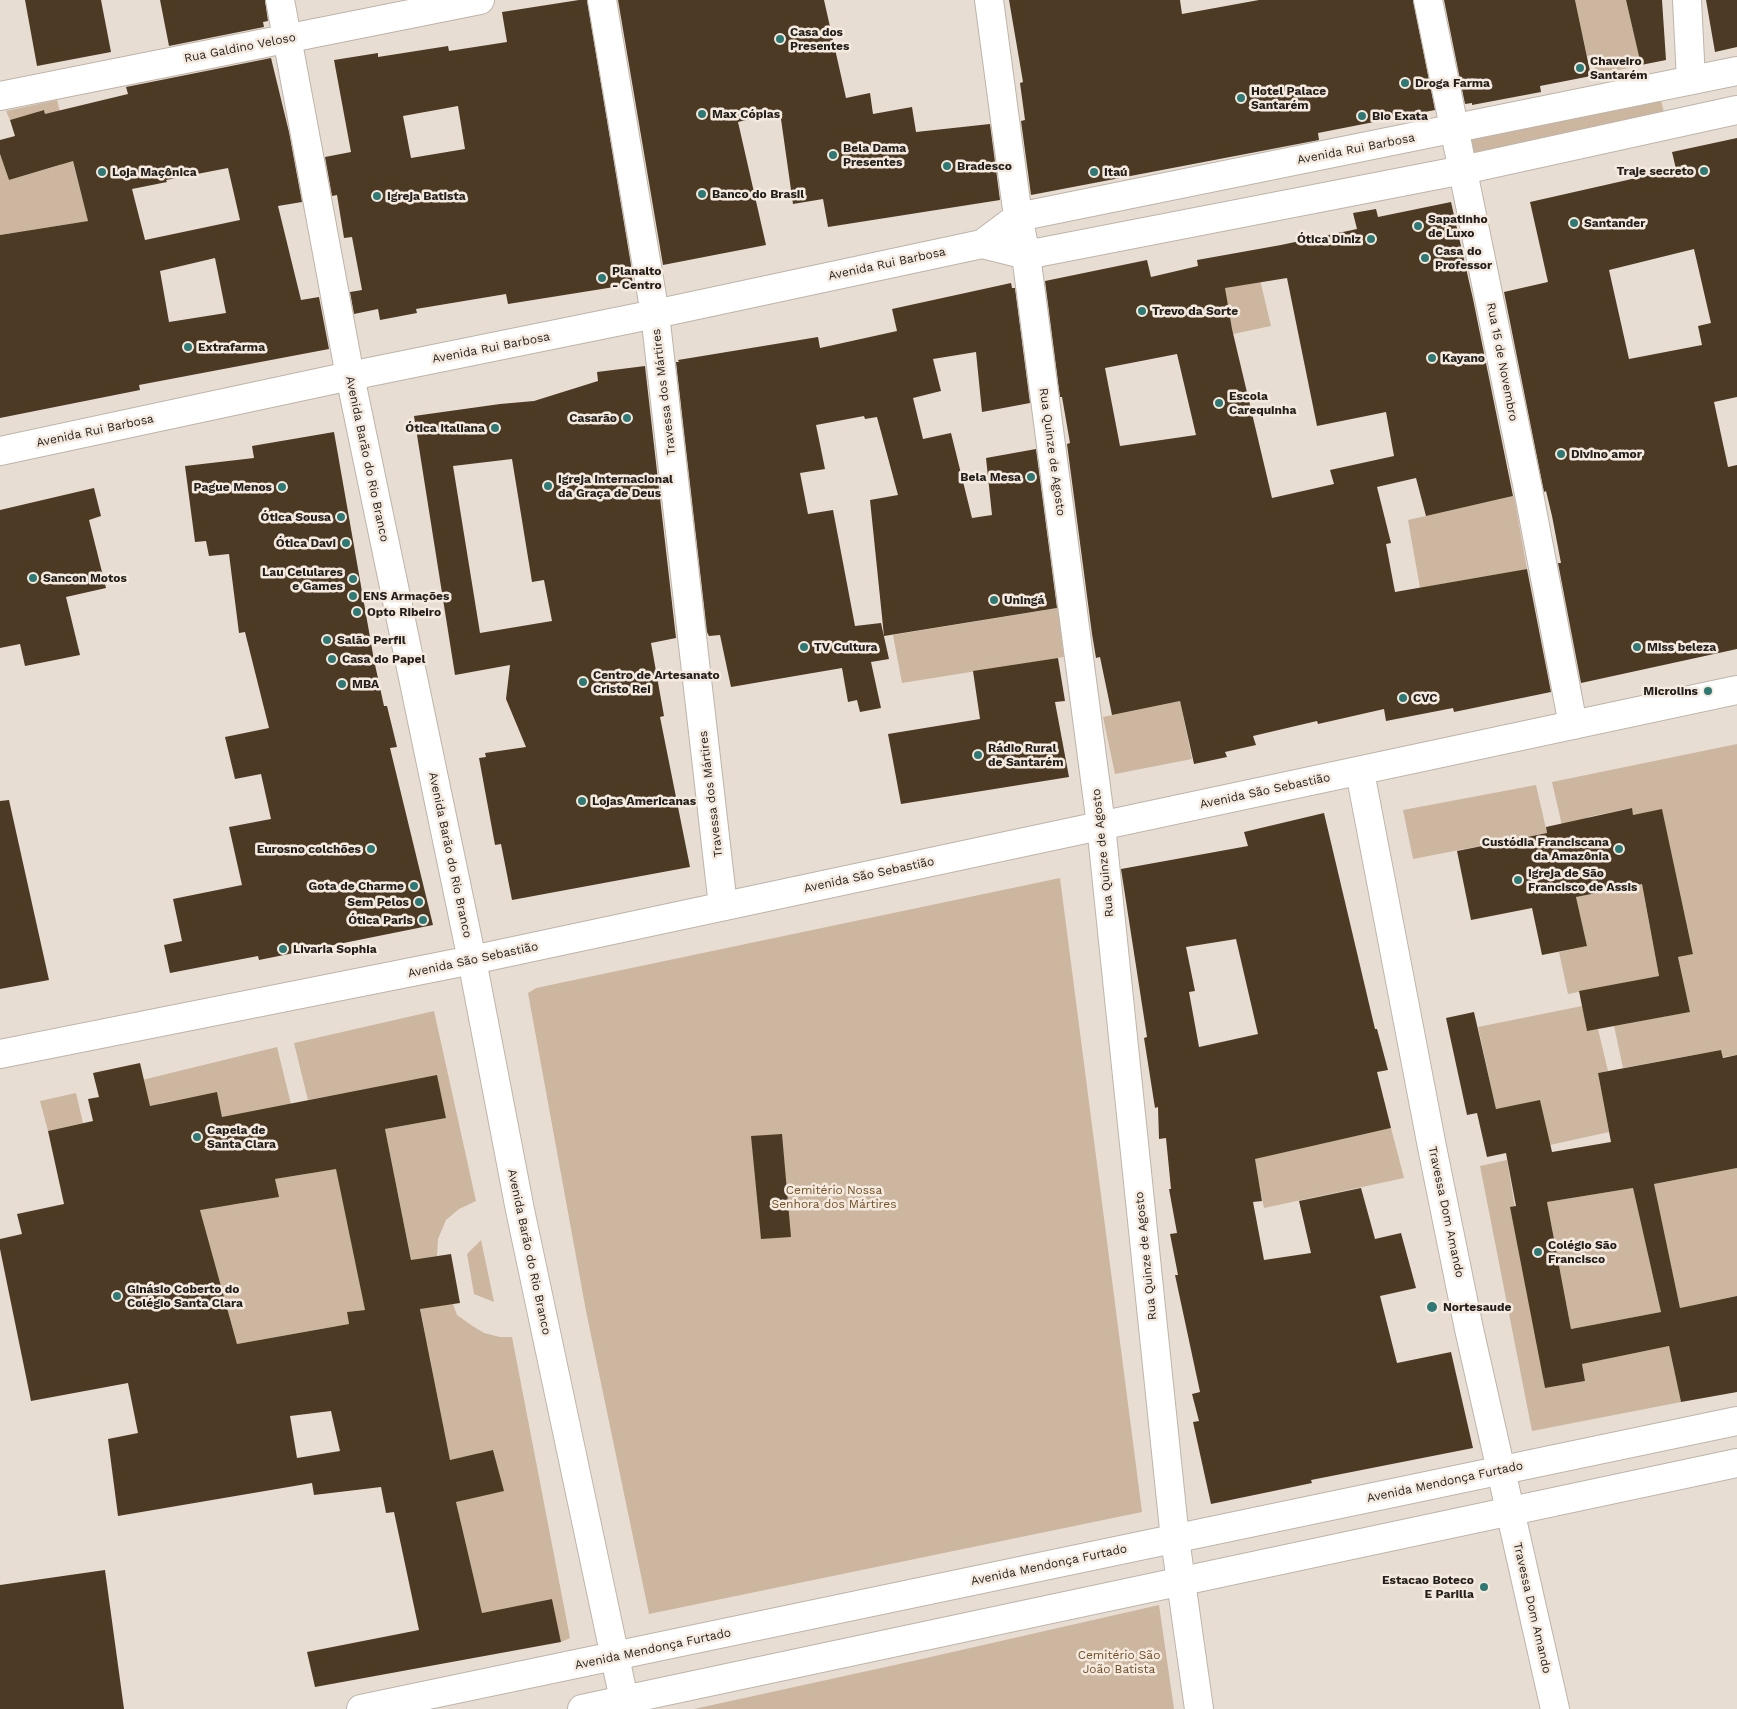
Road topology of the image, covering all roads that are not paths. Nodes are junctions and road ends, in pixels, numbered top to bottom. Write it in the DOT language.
graph roads {
  1 [pos="280,0"];
  2 [pos="480,0"];
  3 [pos="602,0"];
  4 [pos="989,0"];
  5 [pos="1428,0"];
  6 [pos="1687,0"];
  7 [pos="288,39"];
  8 [pos="1737,70"];
  9 [pos="1691,80"];
  10 [pos="0,96"];
  11 [pos="1737,110"];
  12 [pos="1454,129"];
  13 [pos="1463,170"];
  14 [pos="1018,217"];
  15 [pos="982,244"];
  16 [pos="1026,255"];
  17 [pos="655,314"];
  18 [pos="350,376"];
  19 [pos="0,451"];
  20 [pos="1737,690"];
  21 [pos="1573,725"];
  22 [pos="1360,772"];
  23 [pos="1101,825"];
  24 [pos="723,906"];
  25 [pos="472,960"];
  26 [pos="0,1054"];
  27 [pos="1737,1421"];
  28 [pos="1737,1463"];
  29 [pos="1502,1470"];
  30 [pos="1510,1512"];
  31 [pos="1175,1538"];
  32 [pos="1182,1581"];
  33 [pos="616,1657"];
  34 [pos="625,1705"];
  35 [pos="361,1709"];
  36 [pos="582,1709"];
  37 [pos="1200,1709"];
  38 [pos="1555,1709"];
  1 -- 7 [label="main road, Avenida Barão do Rio Branco"];
  2 -- 7 [label="main road, Rua Galdino Veloso"];
  3 -- 17 [label="main road, Travessa dos Mártires"];
  4 -- 14 [label="main road, Rua Quinze de Agosto"];
  5 -- 12 [label="main road, Rua 15 de Novembro"];
  6 -- 9 [label="main road"];
  7 -- 10 [label="main road, Rua Galdino Veloso"];
  7 -- 18 [label="main road, Avenida Barão do Rio Branco"];
  8 -- 9 [label="main road, Avenida Rui Barbosa"];
  9 -- 12 [label="main road, Avenida Rui Barbosa"];
  11 -- 13 [label="main road, Avenida Rui Barbosa"];
  12 -- 13 [label="main road, Rua 15 de Novembro"];
  12 -- 14 [label="main road, Avenida Rui Barbosa"];
  13 -- 16 [label="main road, Avenida Rui Barbosa"];
  13 -- 21 [label="main road, Rua 15 de Novembro"];
  14 -- 15 [label="main road, Avenida Rui Barbosa"];
  14 -- 16 [label="main road, Rua Quinze de Agosto"];
  15 -- 16 [label="main road, Avenida Rui Barbosa"];
  15 -- 17 [label="main road, Avenida Rui Barbosa"];
  16 -- 23 [label="main road, Rua Quinze de Agosto"];
  17 -- 18 [label="main road, Avenida Rui Barbosa"];
  17 -- 24 [label="main road, Travessa dos Mártires"];
  18 -- 19 [label="main road, Avenida Rui Barbosa"];
  18 -- 25 [label="main road, Avenida Barão do Rio Branco"];
  20 -- 21 [label="main road, Avenida São Sebastião"];
  21 -- 22 [label="main road, Avenida São Sebastião"];
  22 -- 23 [label="main road, Avenida São Sebastião"];
  22 -- 29 [label="main road, Travessa Dom Amando"];
  23 -- 24 [label="main road, Avenida São Sebastião"];
  23 -- 31 [label="main road, Rua Quinze de Agosto"];
  24 -- 25 [label="main road, Avenida São Sebastião"];
  25 -- 26 [label="main road, Avenida São Sebastião"];
  25 -- 33 [label="main road, Avenida Barão do Rio Branco"];
  27 -- 29 [label="main road, Avenida Mendonça Furtado"];
  28 -- 30 [label="main road"];
  29 -- 30 [label="main road, Travessa Dom Amando"];
  29 -- 31 [label="main road, Avenida Mendonça Furtado"];
  30 -- 32 [label="main road"];
  30 -- 38 [label="main road, Travessa Dom Amando"];
  31 -- 32 [label="main road, Rua Quinze de Agosto"];
  31 -- 33 [label="main road, Avenida Mendonça Furtado"];
  32 -- 34 [label="main road"];
  32 -- 37 [label="main road, Rua Quinze de Agosto"];
  33 -- 34 [label="main road, Avenida Barão do Rio Branco"];
  33 -- 35 [label="main road, Avenida Mendonça Furtado"];
  34 -- 36 [label="main road"];
}
